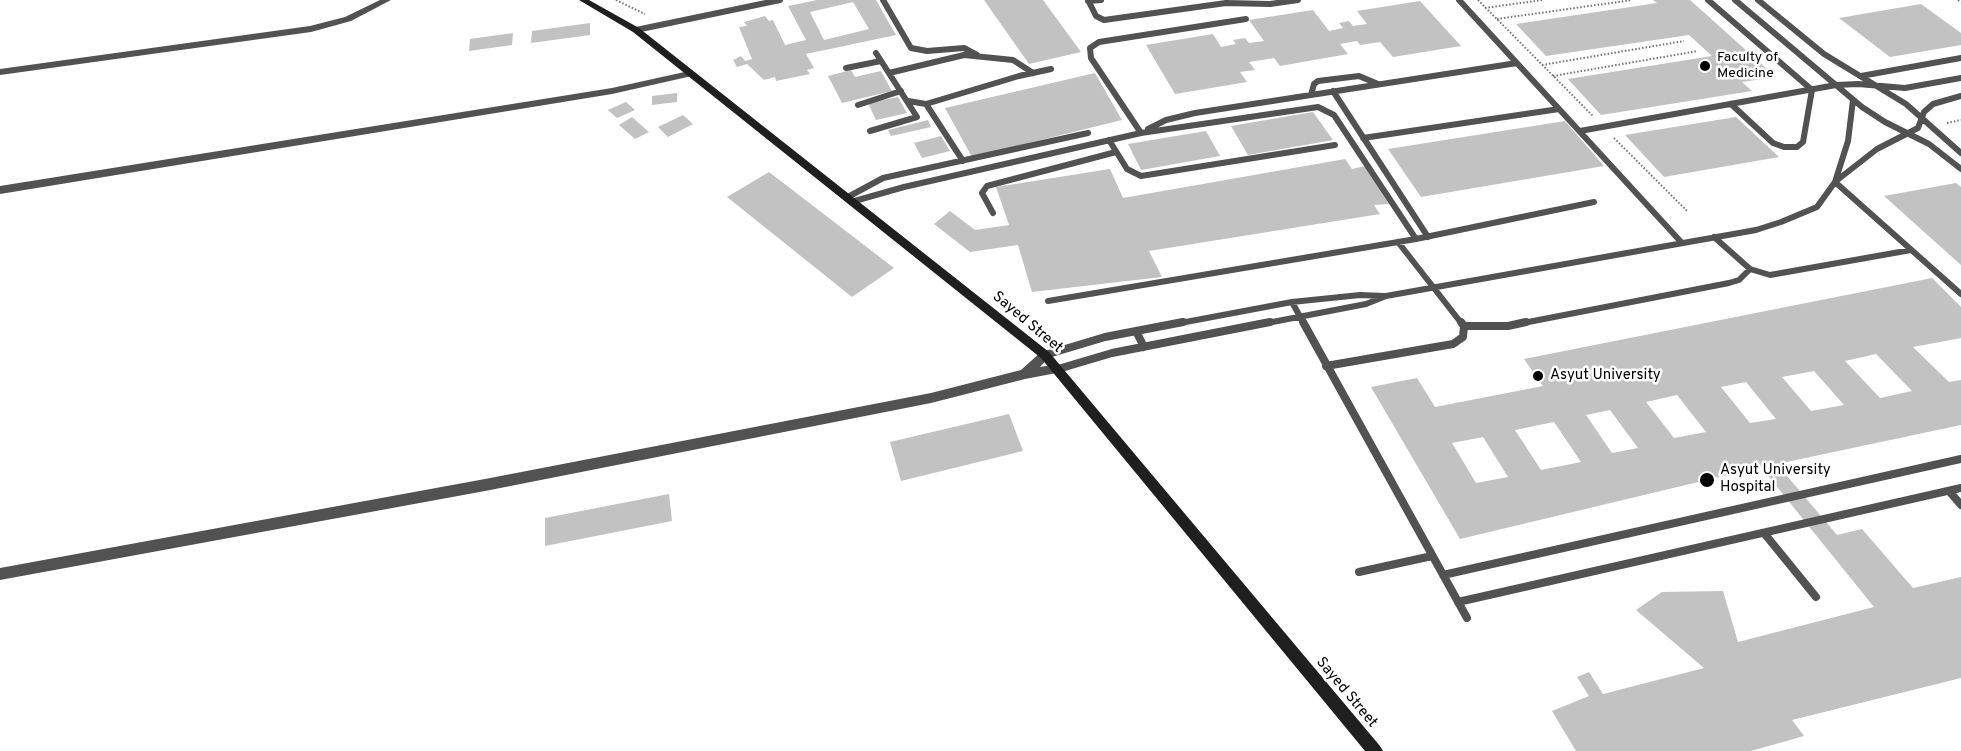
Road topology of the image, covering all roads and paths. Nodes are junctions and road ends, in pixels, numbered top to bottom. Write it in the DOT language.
graph roads {
  1 [pos="387,0"];
  2 [pos="583,0"];
  3 [pos="616,0"];
  4 [pos="780,0"];
  5 [pos="883,0"];
  6 [pos="1101,0"];
  7 [pos="1298,0"];
  8 [pos="1459,0"];
  9 [pos="1478,0"];
  10 [pos="1542,0"];
  11 [pos="1632,0"];
  12 [pos="1708,0"];
  13 [pos="1735,0"];
  14 [pos="1758,0"];
  15 [pos="1088,1"];
  16 [pos="1230,1"];
  17 [pos="1485,8"];
  18 [pos="1246,19"];
  19 [pos="1497,19"];
  20 [pos="659,25"];
  21 [pos="636,30"];
  22 [pos="1684,41"];
  23 [pos="1698,51"];
  24 [pos="876,54"];
  25 [pos="977,55"];
  26 [pos="1961,58"];
  27 [pos="881,61"];
  28 [pos="1517,63"];
  29 [pos="1542,65"];
  30 [pos="846,68"];
  31 [pos="1051,69"];
  32 [pos="0,72"];
  33 [pos="889,73"];
  34 [pos="1033,73"];
  35 [pos="689,74"];
  36 [pos="1553,76"];
  37 [pos="1861,76"];
  38 [pos="1961,78"];
  39 [pos="1378,84"];
  40 [pos="1836,86"];
  41 [pos="1879,86"];
  42 [pos="1812,90"];
  43 [pos="901,91"];
  44 [pos="1333,92"];
  45 [pos="1311,95"];
  46 [pos="1961,96"];
  47 [pos="1853,100"];
  48 [pos="908,101"];
  49 [pos="926,104"];
  50 [pos="1731,104"];
  51 [pos="858,105"];
  52 [pos="1559,109"];
  53 [pos="1922,119"];
  54 [pos="1961,120"];
  55 [pos="1947,123"];
  56 [pos="1604,127"];
  57 [pos="870,131"];
  58 [pos="1580,131"];
  59 [pos="1088,133"];
  60 [pos="1141,133"];
  61 [pos="1908,134"];
  62 [pos="1363,138"];
  63 [pos="1109,140"];
  64 [pos="1335,146"];
  65 [pos="1116,152"];
  66 [pos="1961,153"];
  67 [pos="963,161"];
  68 [pos="1961,169"];
  69 [pos="1835,182"];
  70 [pos="0,190"];
  71 [pos="848,200"];
  72 [pos="1594,202"];
  73 [pos="1688,212"];
  74 [pos="993,213"];
  75 [pos="1428,237"];
  76 [pos="1714,237"];
  77 [pos="1416,239"];
  78 [pos="1398,242"];
  79 [pos="1682,243"];
  80 [pos="1911,250"];
  81 [pos="1750,269"];
  82 [pos="1434,287"];
  83 [pos="1961,294"];
  84 [pos="1386,296"];
  85 [pos="1048,301"];
  86 [pos="1292,302"];
  87 [pos="1233,313"];
  88 [pos="1300,317"];
  89 [pos="1464,326"];
  90 [pos="1241,328"];
  91 [pos="1136,331"];
  92 [pos="1144,347"];
  93 [pos="1045,355"];
  94 [pos="1326,366"];
  95 [pos="1058,369"];
  96 [pos="1025,374"];
  97 [pos="1961,459"];
  98 [pos="1961,488"];
  99 [pos="1949,491"];
  100 [pos="1961,505"];
  101 [pos="1764,533"];
  102 [pos="1432,556"];
  103 [pos="1359,572"];
  104 [pos="0,574"];
  105 [pos="1443,575"];
  106 [pos="1816,597"];
  107 [pos="1458,602"];
  108 [pos="1467,618"];
  109 [pos="1375,751"];
  1 -- 32 [label="street"];
  2 -- 21 [label="main road, Sayed Street"];
  3 -- 20 [label="path"];
  4 -- 20 [label="lane"];
  5 -- 25 [label="lane"];
  6 -- 15 [label="lane"];
  7 -- 16 [label="lane"];
  8 -- 28 [label="lane"];
  9 -- 17 [label="path"];
  10 -- 17 [label="path"];
  11 -- 19 [label="path"];
  12 -- 42 [label="lane"];
  13 -- 40 [label="lane"];
  14 -- 37 [label="lane"];
  15 -- 16 [label="lane"];
  17 -- 19 [label="path"];
  18 -- 60 [label="lane"];
  19 -- 29 [label="path"];
  20 -- 21 [label="lane"];
  21 -- 35 [label="main road, Sayed Street"];
  22 -- 29 [label="path"];
  23 -- 36 [label="path"];
  24 -- 27 [label="lane"];
  25 -- 33 [label="lane"];
  25 -- 34 [label="lane"];
  26 -- 37 [label="lane"];
  27 -- 30 [label="lane"];
  27 -- 33 [label="lane"];
  28 -- 39 [label="lane"];
  28 -- 52 [label="lane"];
  29 -- 36 [label="path"];
  31 -- 34 [label="lane"];
  33 -- 43 [label="lane"];
  34 -- 49 [label="lane"];
  35 -- 70 [label="street"];
  35 -- 71 [label="main road, Sayed Street"];
  36 -- 56 [label="path"];
  37 -- 41 [label="lane"];
  38 -- 41 [label="lane"];
  39 -- 44 [label="lane"];
  39 -- 45 [label="lane"];
  40 -- 41 [label="lane"];
  40 -- 42 [label="lane"];
  40 -- 47 [label="lane"];
  41 -- 53 [label="lane"];
  42 -- 50 [label="lane"];
  42 -- 50 [label="lane"];
  43 -- 48 [label="lane"];
  43 -- 51 [label="lane"];
  44 -- 45 [label="lane"];
  44 -- 62 [label="lane"];
  45 -- 60 [label="lane"];
  46 -- 53 [label="lane"];
  47 -- 61 [label="lane"];
  47 -- 69 [label="lane"];
  48 -- 49 [label="lane"];
  48 -- 57 [label="lane"];
  49 -- 67 [label="lane"];
  50 -- 56 [label="lane"];
  52 -- 58 [label="lane"];
  52 -- 62 [label="lane"];
  53 -- 61 [label="lane"];
  53 -- 66 [label="lane"];
  54 -- 55 [label="path"];
  56 -- 58 [label="lane"];
  56 -- 73 [label="path"];
  58 -- 79 [label="lane"];
  59 -- 67 [label="lane"];
  60 -- 63 [label="lane"];
  60 -- 77 [label="lane"];
  61 -- 68 [label="lane"];
  61 -- 69 [label="lane"];
  62 -- 75 [label="lane"];
  63 -- 65 [label="lane"];
  63 -- 71 [label="lane"];
  64 -- 65 [label="lane"];
  65 -- 74 [label="lane"];
  67 -- 71 [label="lane"];
  69 -- 76 [label="lane"];
  69 -- 80 [label="lane"];
  71 -- 93 [label="main road, Sayed Street"];
  72 -- 75 [label="lane"];
  75 -- 77 [label="lane"];
  76 -- 79 [label="lane"];
  76 -- 81 [label="lane"];
  77 -- 78 [label="lane"];
  78 -- 82 [label="lane"];
  78 -- 85 [label="lane"];
  79 -- 82 [label="lane"];
  80 -- 81 [label="lane"];
  80 -- 83 [label="lane"];
  81 -- 89 [label="lane"];
  82 -- 84 [label="lane"];
  82 -- 89 [label="lane"];
  84 -- 86 [label="lane"];
  84 -- 88 [label="lane"];
  86 -- 87 [label="lane"];
  86 -- 88 [label="lane"];
  87 -- 90 [label="lane"];
  87 -- 91 [label="lane"];
  88 -- 90 [label="lane"];
  88 -- 94 [label="lane"];
  89 -- 94 [label="lane"];
  90 -- 92 [label="lane"];
  91 -- 92 [label="lane"];
  91 -- 93 [label="lane"];
  92 -- 95 [label="lane"];
  93 -- 95 [label="main road, Sayed Street"];
  93 -- 96 [label="street"];
  94 -- 102 [label="lane"];
  95 -- 96 [label="street"];
  95 -- 109 [label="main road, Sayed Street"];
  96 -- 104 [label="street"];
  97 -- 105 [label="lane"];
  98 -- 99 [label="lane"];
  99 -- 100 [label="lane"];
  99 -- 101 [label="lane"];
  101 -- 106 [label="lane"];
  101 -- 107 [label="lane"];
  102 -- 103 [label="lane"];
  102 -- 105 [label="lane"];
  105 -- 107 [label="lane"];
  107 -- 108 [label="lane"];
}
